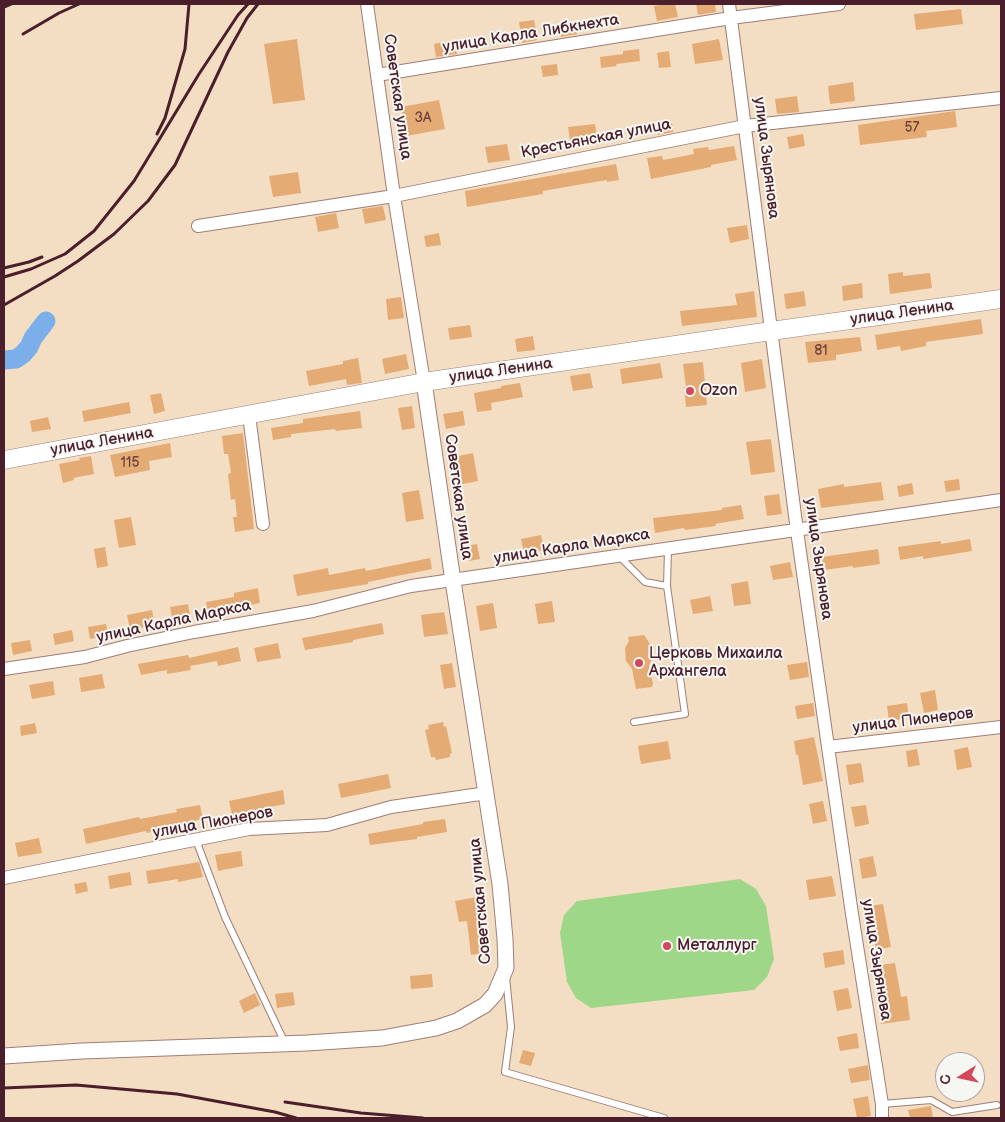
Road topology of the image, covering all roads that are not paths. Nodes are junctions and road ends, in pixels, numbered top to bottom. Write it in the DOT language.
graph roads {
  1 [pos="366,4"];
  2 [pos="729,4"];
  3 [pos="838,4"];
  4 [pos="731,18"];
  5 [pos="377,75"];
  6 [pos="1001,98"];
  7 [pos="745,126"];
  8 [pos="394,196"];
  9 [pos="198,226"];
  10 [pos="1001,299"];
  11 [pos="771,331"];
  12 [pos="424,382"];
  13 [pos="249,415"];
  14 [pos="4,460"];
  15 [pos="1001,500"];
  16 [pos="264,524"];
  17 [pos="797,531"];
  18 [pos="668,548"];
  19 [pos="619,556"];
  20 [pos="453,581"];
  21 [pos="667,586"];
  22 [pos="4,669"];
  23 [pos="634,722"];
  24 [pos="1001,727"];
  25 [pos="828,747"];
  26 [pos="486,793"];
  27 [pos="196,840"];
  28 [pos="4,878"];
  29 [pos="506,968"];
  30 [pos="286,1044"];
  31 [pos="4,1056"];
  32 [pos="882,1104"];
  33 [pos="998,1105"];
  34 [pos="664,1118"];
  35 [pos="882,1118"];
  1 -- 5 [label="street, Советская улица"];
  2 -- 4 [label="street, улица Зырянова"];
  3 -- 4 [label="street, улица Карла Либкнехта"];
  4 -- 5 [label="street, улица Карла Либкнехта"];
  4 -- 7 [label="street, улица Зырянова"];
  5 -- 8 [label="street, Советская улица"];
  6 -- 7 [label="street, Крестьянская улица"];
  7 -- 8 [label="street, Крестьянская улица"];
  7 -- 11 [label="street, улица Зырянова"];
  8 -- 9 [label="street, Крестьянская улица"];
  8 -- 12 [label="street, Советская улица"];
  10 -- 11 [label="main road, улица Ленина"];
  11 -- 12 [label="main road, улица Ленина"];
  11 -- 17 [label="street, улица Зырянова"];
  12 -- 13 [label="main road, улица Ленина"];
  12 -- 20 [label="street, Советская улица"];
  13 -- 14 [label="main road, улица Ленина"];
  13 -- 16 [label="street"];
  15 -- 17 [label="street, улица Карла Маркса"];
  17 -- 18 [label="street, улица Карла Маркса"];
  17 -- 25 [label="street, улица Зырянова"];
  18 -- 19 [label="street, улица Карла Маркса"];
  18 -- 21 [label="lane"];
  19 -- 20 [label="street, улица Карла Маркса"];
  19 -- 21 [label="lane"];
  20 -- 22 [label="street, улица Карла Маркса"];
  20 -- 26 [label="street, Советская улица"];
  21 -- 23 [label="lane"];
  24 -- 25 [label="street, улица Пионеров"];
  25 -- 32 [label="street, улица Зырянова"];
  26 -- 27 [label="street, улица Пионеров"];
  26 -- 29 [label="street, Советская улица"];
  27 -- 28 [label="street, улица Пионеров"];
  27 -- 30 [label="lane"];
  29 -- 30 [label="street, Советская улица"];
  29 -- 34 [label="lane"];
  30 -- 31 [label="street"];
  32 -- 33 [label="lane"];
  32 -- 35 [label="street, улица Зырянова"];
}
